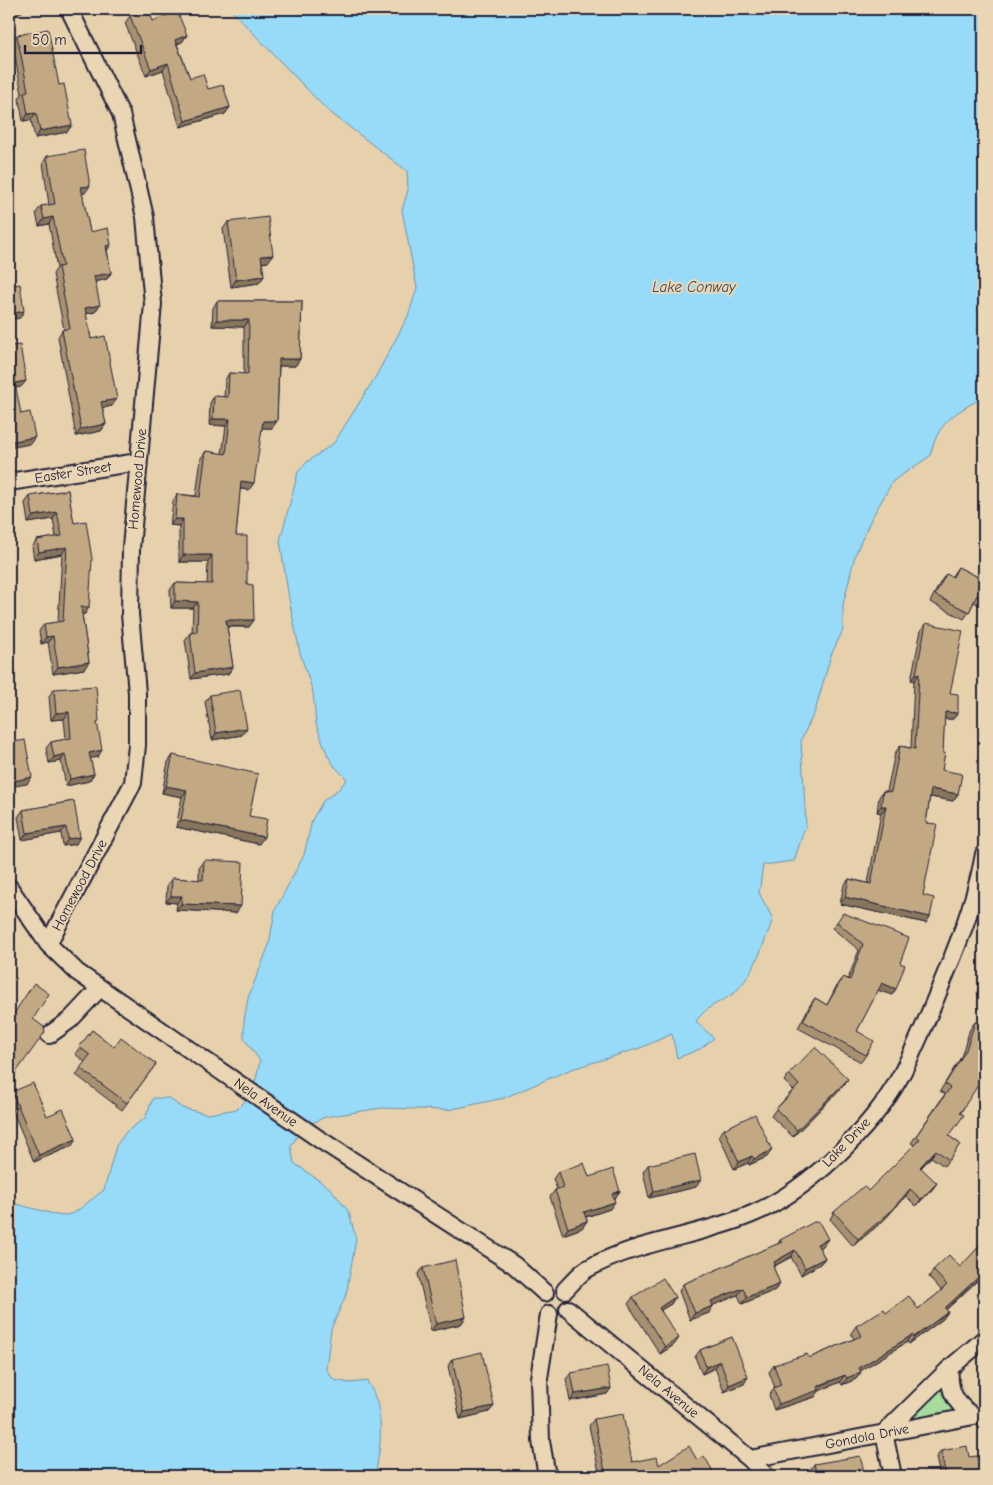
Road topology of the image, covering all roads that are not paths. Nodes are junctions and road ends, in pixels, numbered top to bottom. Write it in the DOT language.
graph roads {
  1 [pos="69,9"];
  2 [pos="138,462"];
  3 [pos="9,482"];
  4 [pos="984,854"];
  5 [pos="9,887"];
  6 [pos="48,944"];
  7 [pos="100,988"];
  8 [pos="49,1035"];
  9 [pos="565,1290"];
  10 [pos="545,1293"];
  11 [pos="568,1309"];
  12 [pos="549,1314"];
  13 [pos="984,1339"];
  14 [pos="950,1368"];
  15 [pos="979,1415"];
  16 [pos="884,1433"];
  17 [pos="750,1459"];
  18 [pos="547,1476"];
  19 [pos="766,1476"];
  20 [pos="893,1476"];
  1 -- 2 [label="street, Homewood Drive"];
  2 -- 3 [label="street, Easter Street"];
  2 -- 6 [label="street, Homewood Drive"];
  4 -- 9 [label="street, Lake Drive"];
  5 -- 6 [label="street, Nela Avenue"];
  6 -- 7 [label="street, Nela Avenue"];
  7 -- 8 [label="street"];
  7 -- 10 [label="street, Nela Avenue"];
  9 -- 10 [label="street"];
  9 -- 11 [label="street"];
  10 -- 12 [label="street"];
  11 -- 12 [label="street"];
  11 -- 17 [label="street, Nela Avenue"];
  12 -- 18 [label="street"];
  13 -- 14 [label="street"];
  14 -- 15 [label="street"];
  14 -- 16 [label="street"];
  15 -- 16 [label="street, Gondola Drive"];
  16 -- 17 [label="street, Gondola Drive"];
  16 -- 20 [label="street"];
  17 -- 19 [label="street, Nela Avenue"];
}
